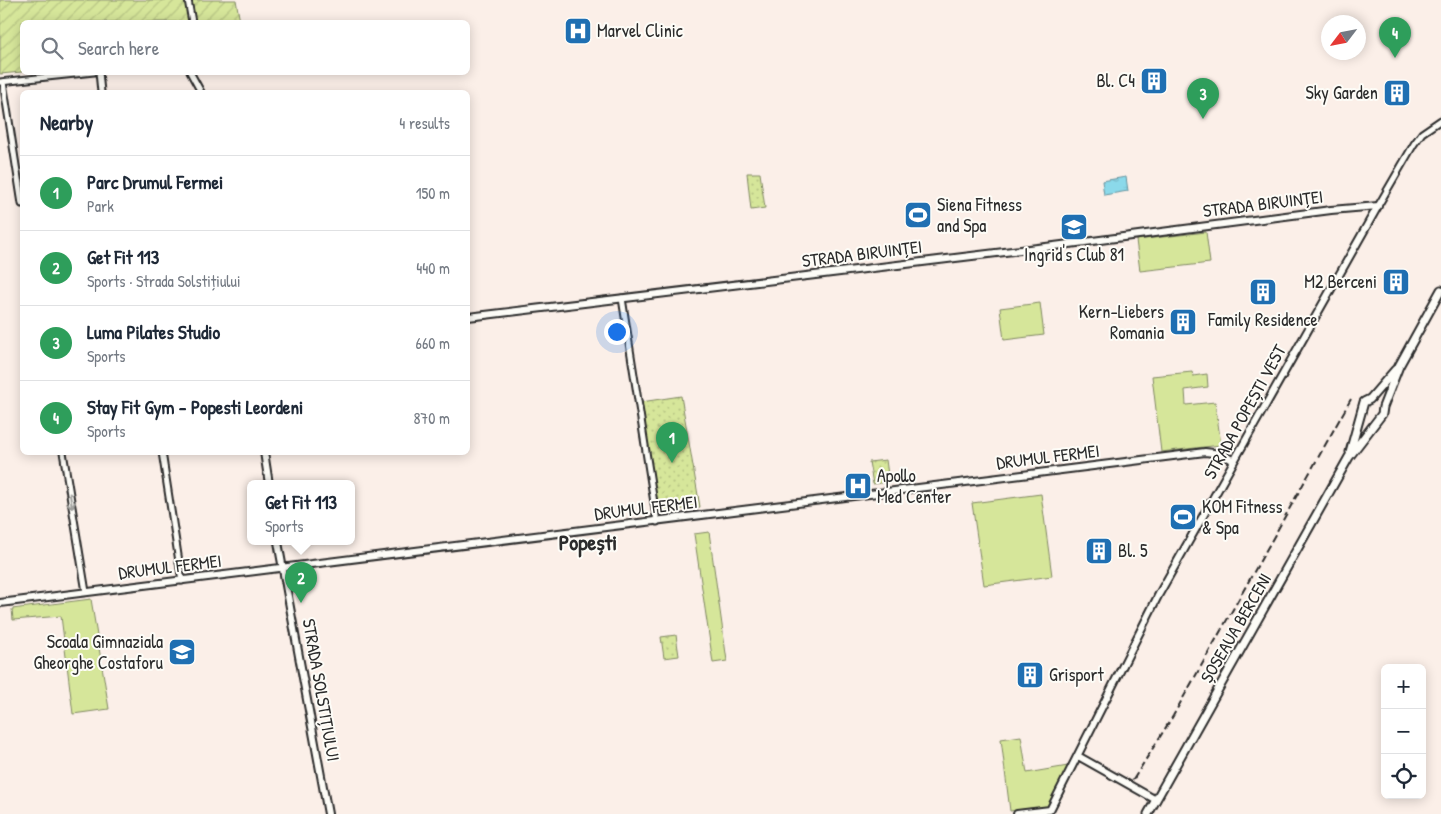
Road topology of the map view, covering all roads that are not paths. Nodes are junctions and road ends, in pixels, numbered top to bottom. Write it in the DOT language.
graph roads {
  1 [pos="188,0"];
  2 [pos="192,20"];
  3 [pos="66,75"];
  4 [pos="99,75"];
  5 [pos="192,75"];
  6 [pos="1,82"];
  7 [pos="101,90"];
  8 [pos="200,90"];
  9 [pos="1441,120"];
  10 [pos="20,192"];
  11 [pos="1378,206"];
  12 [pos="1441,290"];
  13 [pos="622,298"];
  14 [pos="470,317"];
  15 [pos="1399,366"];
  16 [pos="1370,398"];
  17 [pos="1383,407"];
  18 [pos="1362,412"];
  19 [pos="1377,418"];
  20 [pos="63,455"];
  21 [pos="162,455"];
  22 [pos="264,455"];
  23 [pos="1348,457"];
  24 [pos="1234,461"];
  25 [pos="268,480"];
  26 [pos="657,522"];
  27 [pos="279,545"];
  28 [pos="284,569"];
  29 [pos="182,580"];
  30 [pos="86,592"];
  31 [pos="0,603"];
  32 [pos="1078,756"];
  33 [pos="1156,800"];
  34 [pos="328,814"];
  35 [pos="1016,814"];
  36 [pos="1148,814"];
  1 -- 2 [label="street"];
  3 -- 6 [label="street"];
  4 -- 7 [label="street"];
  5 -- 8 [label="street"];
  6 -- 10 [label="street"];
  9 -- 11 [label="street, STRADA POPEȘTI VEST"];
  11 -- 13 [label="street, STRADA BIRUINȚEI"];
  11 -- 24 [label="street, STRADA POPEȘTI VEST"];
  12 -- 15 [label="main road, ȘOSEAUA BERCENI"];
  13 -- 14 [label="street, STRADA BIRUINȚEI"];
  13 -- 26 [label="street"];
  15 -- 16 [label="main road, ȘOSEAUA BERCENI"];
  15 -- 17 [label="main road, ȘOSEAUA BERCENI"];
  16 -- 17 [label="main road"];
  16 -- 18 [label="main road, ȘOSEAUA BERCENI"];
  17 -- 19 [label="main road, ȘOSEAUA BERCENI"];
  18 -- 19 [label="main road"];
  18 -- 23 [label="main road, ȘOSEAUA BERCENI"];
  19 -- 23 [label="main road, ȘOSEAUA BERCENI"];
  20 -- 30 [label="street, one-way"];
  21 -- 29 [label="street"];
  22 -- 25 [label="street"];
  23 -- 33 [label="main road, ȘOSEAUA BERCENI"];
  24 -- 26 [label="street, DRUMUL FERMEI"];
  24 -- 32 [label="street, STRADA POPEȘTI VEST"];
  26 -- 28 [label="street, DRUMUL FERMEI"];
  27 -- 28 [label="street, STRADA SOLSTIȚIULUI"];
  28 -- 29 [label="street, DRUMUL FERMEI"];
  28 -- 34 [label="street, STRADA SOLSTIȚIULUI"];
  29 -- 30 [label="street, DRUMUL FERMEI"];
  30 -- 31 [label="street, DRUMUL FERMEI"];
  32 -- 33 [label="street"];
  32 -- 35 [label="street, STRADA POPEȘTI VEST"];
  33 -- 36 [label="main road, ȘOSEAUA BERCENI"];
}
